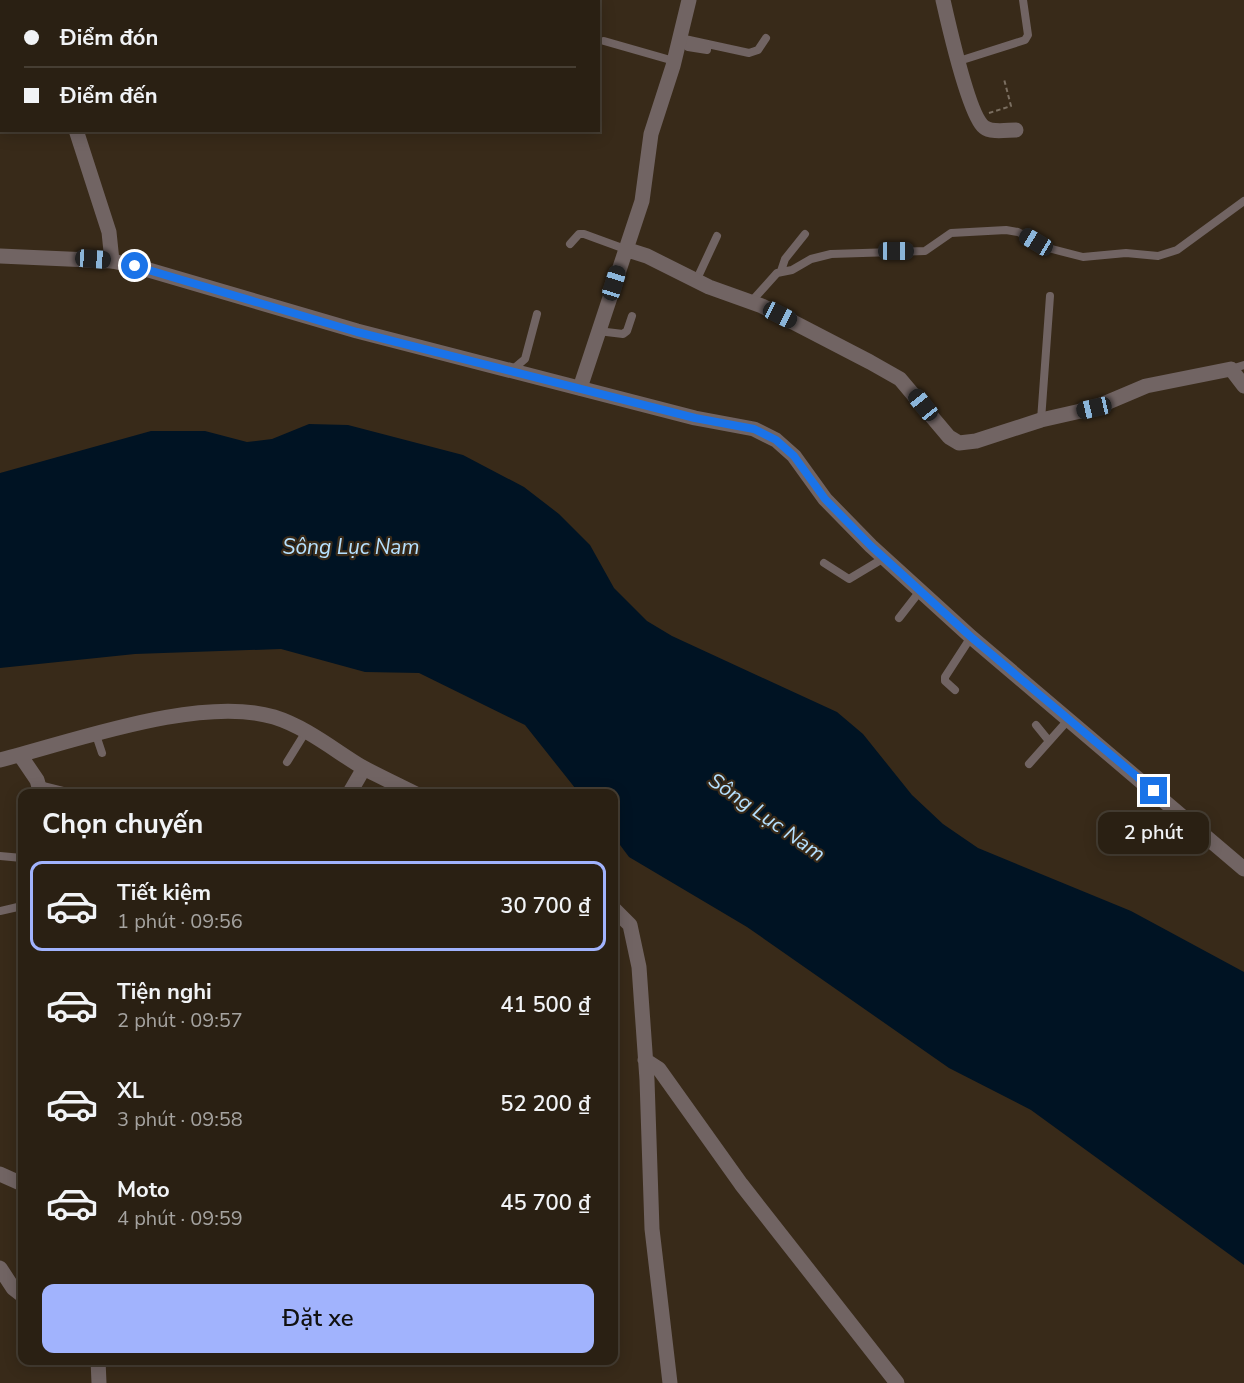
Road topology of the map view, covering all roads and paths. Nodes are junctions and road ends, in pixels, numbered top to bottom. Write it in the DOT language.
graph roads {
  1 [pos="689,0"];
  2 [pos="943,0"];
  3 [pos="1023,0"];
  4 [pos="766,38"];
  5 [pos="684,39"];
  6 [pos="603,41"];
  7 [pos="706,50"];
  8 [pos="674,61"];
  9 [pos="959,61"];
  10 [pos="1004,79"];
  11 [pos="978,117"];
  12 [pos="1016,130"];
  13 [pos="77,132"];
  14 [pos="1244,201"];
  15 [pos="805,234"];
  16 [pos="717,236"];
  17 [pos="570,244"];
  18 [pos="625,249"];
  19 [pos="0,256"];
  20 [pos="112,261"];
  21 [pos="781,271"];
  22 [pos="696,281"];
  23 [pos="1050,296"];
  24 [pos="751,302"];
  25 [pos="537,314"];
  26 [pos="632,316"];
  27 [pos="598,331"];
  28 [pos="1237,367"];
  29 [pos="510,370"];
  30 [pos="1244,386"];
  31 [pos="580,388"];
  32 [pos="1041,420"];
  33 [pos="884,558"];
  34 [pos="824,563"];
  35 [pos="920,591"];
  36 [pos="899,618"];
  37 [pos="971,637"];
  38 [pos="955,690"];
  39 [pos="1069,719"];
  40 [pos="1036,725"];
  41 [pos="305,733"];
  42 [pos="96,735"];
  43 [pos="1050,741"];
  44 [pos="102,753"];
  45 [pos="20,755"];
  46 [pos="0,759"];
  47 [pos="287,762"];
  48 [pos="1029,764"];
  49 [pos="364,768"];
  50 [pos="40,789"];
  51 [pos="352,789"];
  52 [pos="406,789"];
  53 [pos="0,856"];
  54 [pos="18,858"];
  55 [pos="1244,868"];
  56 [pos="18,907"];
  57 [pos="1,910"];
  58 [pos="618,914"];
  59 [pos="645,1060"];
  60 [pos="0,1174"];
  61 [pos="18,1182"];
  62 [pos="0,1268"];
  63 [pos="18,1292"];
  64 [pos="98,1365"];
  65 [pos="98,1382"];
  66 [pos="670,1383"];
  67 [pos="897,1383"];
  1 -- 5 [label="street"];
  2 -- 9 [label="street"];
  3 -- 9 [label="lane"];
  4 -- 5 [label="lane"];
  5 -- 7 [label="lane"];
  5 -- 8 [label="street"];
  6 -- 8 [label="lane"];
  8 -- 18 [label="street"];
  9 -- 11 [label="street"];
  10 -- 11 [label="path"];
  11 -- 12 [label="street"];
  13 -- 20 [label="street"];
  14 -- 21 [label="lane"];
  15 -- 21 [label="lane"];
  16 -- 22 [label="lane"];
  17 -- 18 [label="lane"];
  18 -- 22 [label="street"];
  18 -- 27 [label="street"];
  19 -- 20 [label="street"];
  20 -- 29 [label="street"];
  21 -- 24 [label="lane"];
  22 -- 24 [label="street"];
  23 -- 32 [label="lane"];
  24 -- 32 [label="street"];
  25 -- 29 [label="lane"];
  26 -- 27 [label="lane"];
  27 -- 31 [label="street"];
  28 -- 30 [label="street"];
  28 -- 32 [label="street"];
  29 -- 31 [label="street"];
  31 -- 33 [label="street"];
  33 -- 34 [label="lane"];
  33 -- 35 [label="street"];
  35 -- 36 [label="lane"];
  35 -- 37 [label="street"];
  37 -- 38 [label="lane"];
  37 -- 39 [label="street"];
  39 -- 43 [label="lane"];
  39 -- 55 [label="street"];
  40 -- 43 [label="lane"];
  41 -- 42 [label="street"];
  41 -- 47 [label="lane"];
  41 -- 49 [label="street"];
  42 -- 44 [label="lane"];
  42 -- 45 [label="street"];
  43 -- 48 [label="lane"];
  45 -- 46 [label="street"];
  45 -- 50 [label="street"];
  49 -- 51 [label="street"];
  49 -- 52 [label="street"];
  53 -- 54 [label="lane"];
  56 -- 57 [label="lane"];
  58 -- 59 [label="street"];
  59 -- 66 [label="street"];
  59 -- 67 [label="street"];
  60 -- 61 [label="street"];
  62 -- 63 [label="street"];
  64 -- 65 [label="street"];
}
